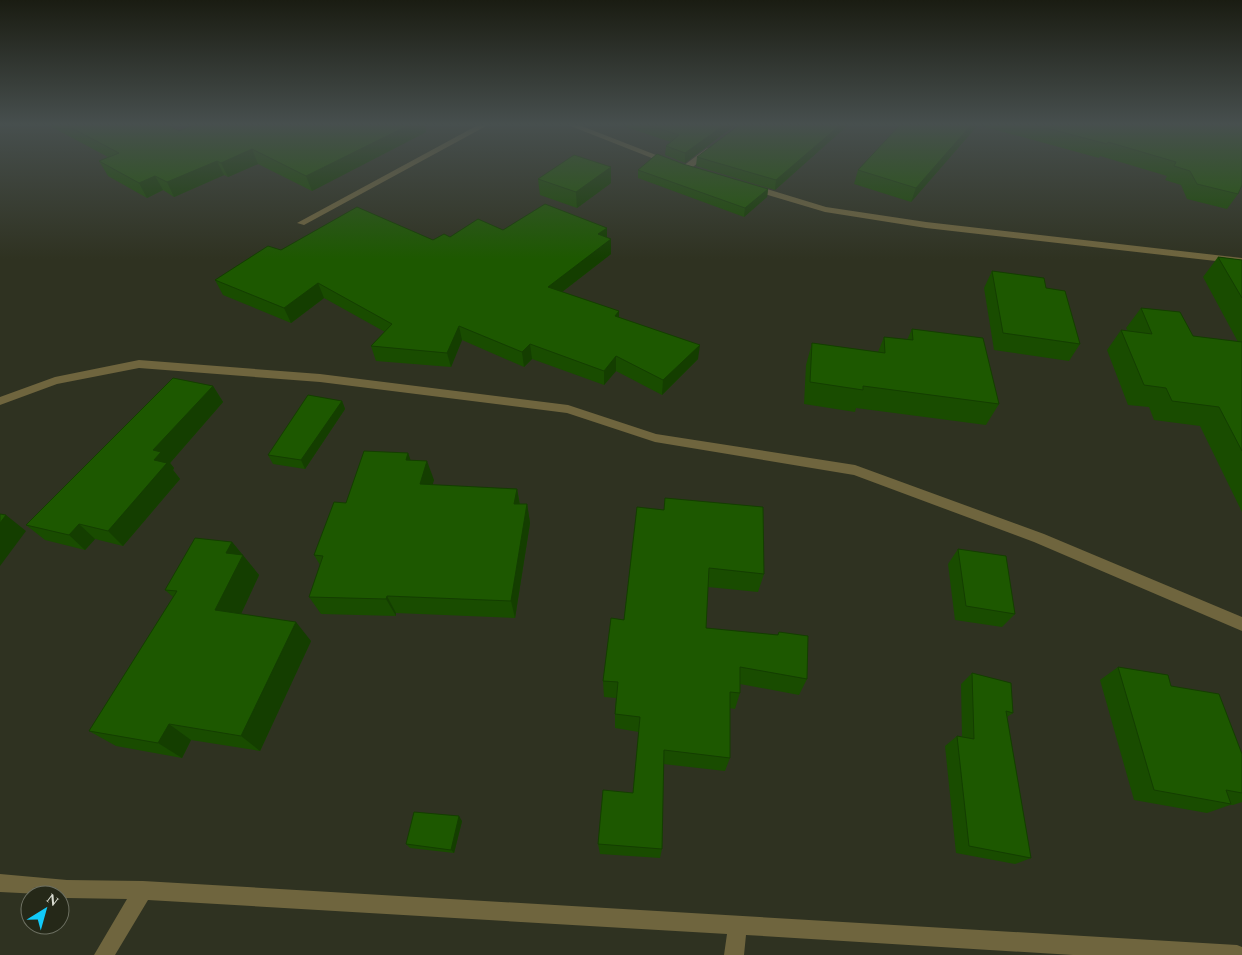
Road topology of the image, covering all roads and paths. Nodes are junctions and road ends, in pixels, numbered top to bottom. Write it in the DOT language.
graph roads {
  1 [pos="401,170"];
  2 [pos="745,186"];
  3 [pos="301,223"];
  4 [pos="1242,261"];
  5 [pos="0,401"];
  6 [pos="1242,624"];
  7 [pos="0,882"];
  8 [pos="144,890"];
  9 [pos="738,925"];
  10 [pos="104,955"];
  11 [pos="734,955"];
  12 [pos="1237,955"];
  1 -- 3 [label="street"];
  2 -- 4 [label="street"];
  5 -- 6 [label="street"];
  7 -- 8 [label="street"];
  8 -- 9 [label="street"];
  8 -- 10 [label="street"];
  9 -- 11 [label="street"];
  9 -- 12 [label="street"];
}
